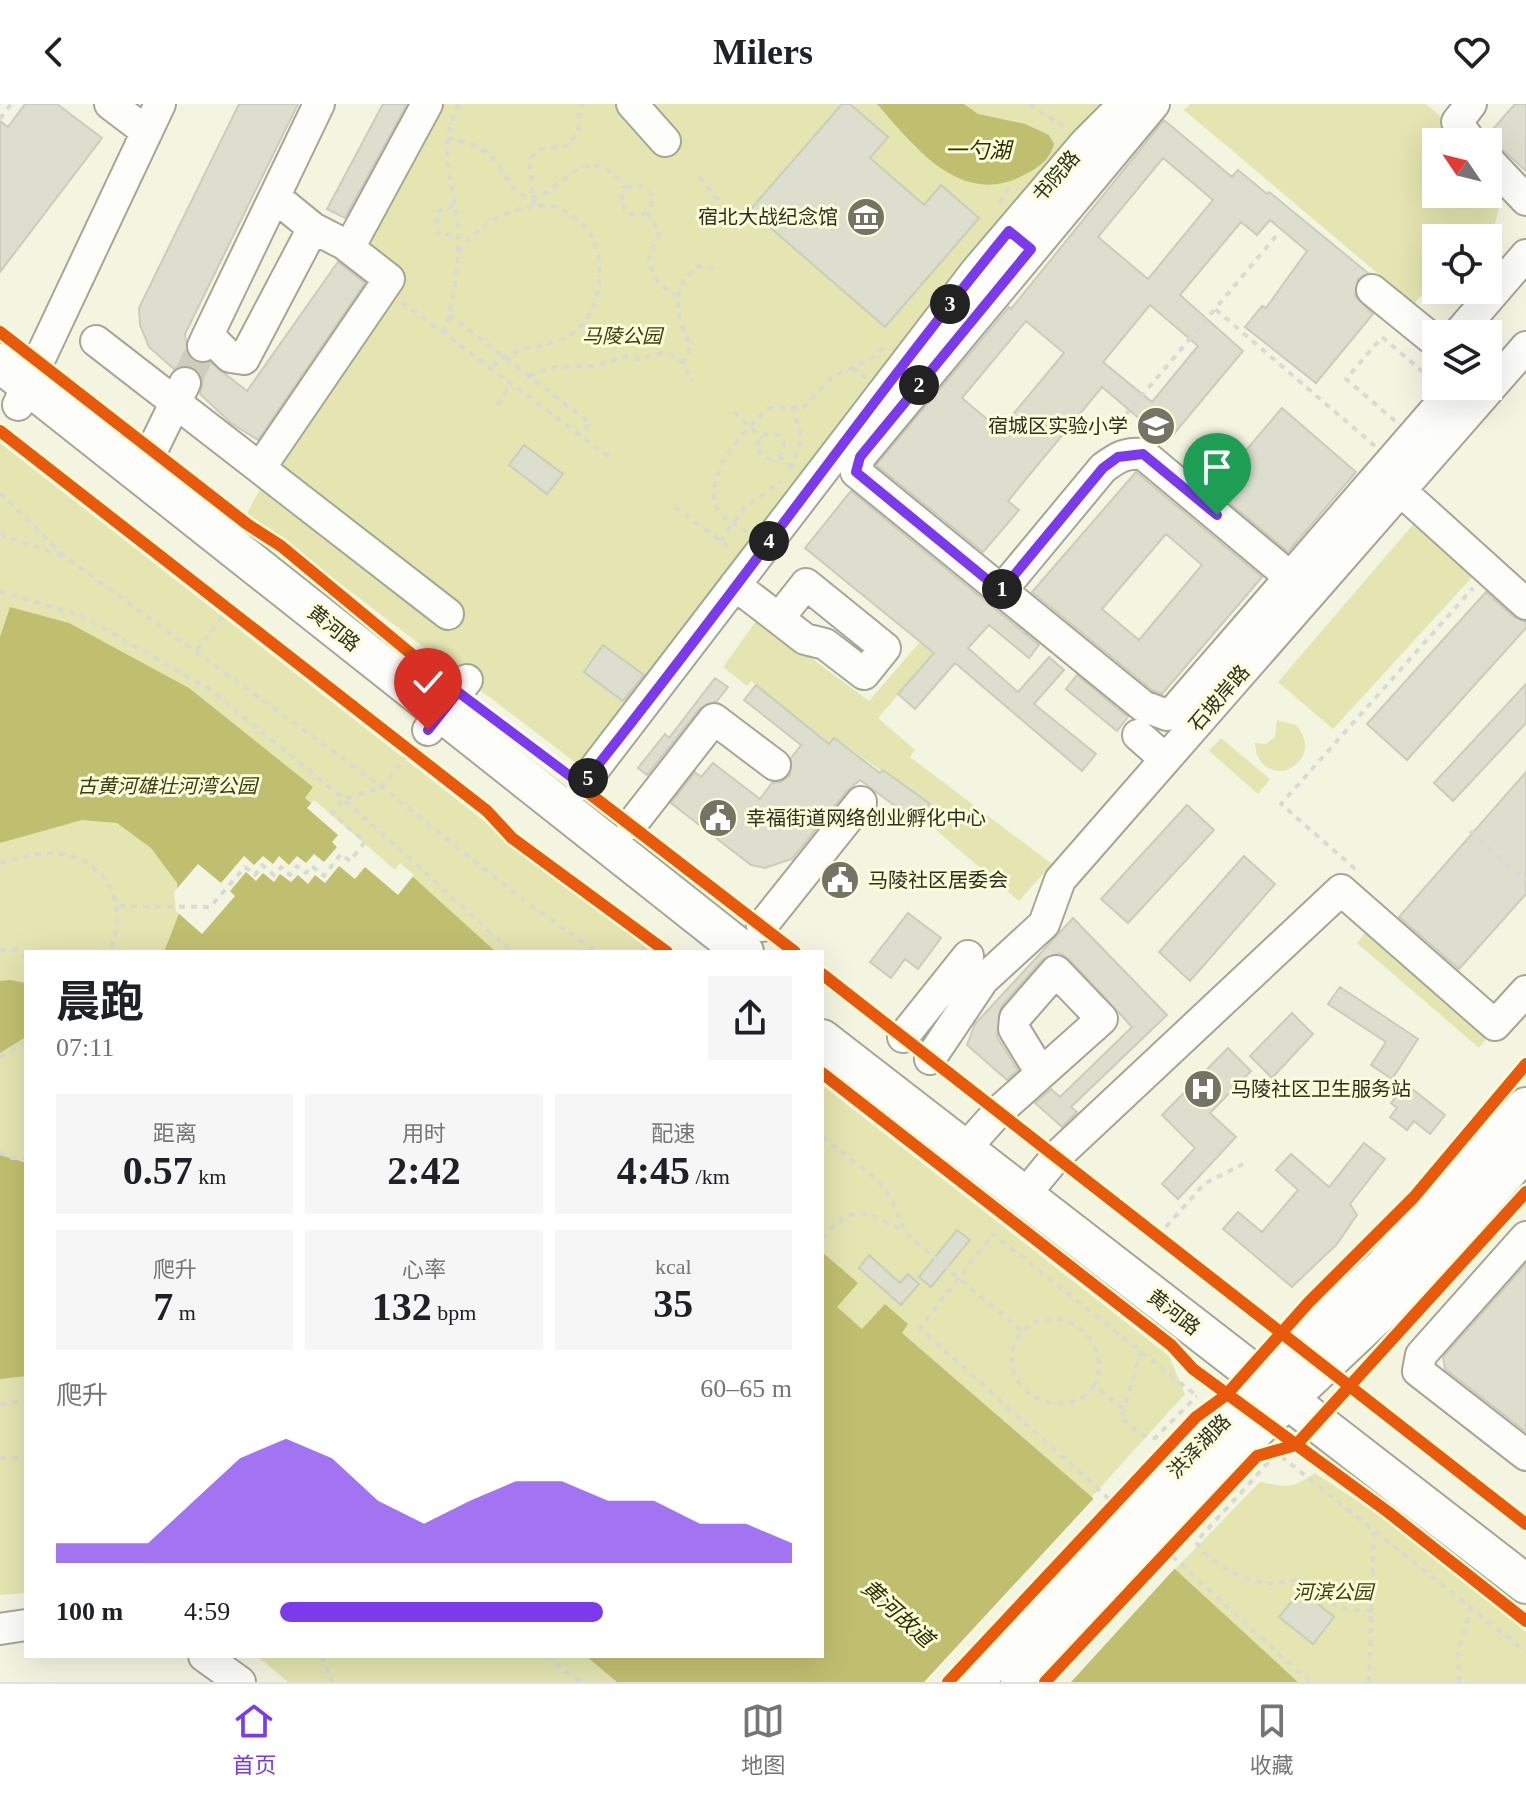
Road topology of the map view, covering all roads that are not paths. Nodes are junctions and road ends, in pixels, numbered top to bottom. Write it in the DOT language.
graph roads {
  1 [pos="110,104"];
  2 [pos="160,104"];
  3 [pos="319,104"];
  4 [pos="427,104"];
  5 [pos="632,104"];
  6 [pos="1124,104"];
  7 [pos="1154,104"];
  8 [pos="1471,104"];
  9 [pos="1461,128"];
  10 [pos="147,132"];
  11 [pos="665,141"];
  12 [pos="1502,175"];
  13 [pos="275,197"];
  14 [pos="1526,200"];
  15 [pos="313,228"];
  16 [pos="1020,240"];
  17 [pos="349,248"];
  18 [pos="1526,255"];
  19 [pos="1372,290"];
  20 [pos="1470,320"];
  21 [pos="1422,331"];
  22 [pos="96,341"];
  23 [pos="1526,347"];
  24 [pos="1502,372"];
  25 [pos="12,385"];
  26 [pos="180,393"];
  27 [pos="1444,400"];
  28 [pos="1477,400"];
  29 [pos="260,468"];
  30 [pos="141,473"];
  31 [pos="1400,490"];
  32 [pos="750,564"];
  33 [pos="1290,577"];
  34 [pos="1001,591"];
  35 [pos="1526,604"];
  36 [pos="448,614"];
  37 [pos="779,618"];
  38 [pos="467,680"];
  39 [pos="1138,735"];
  40 [pos="421,740"];
  41 [pos="1165,759"];
  42 [pos="775,765"];
  43 [pos="582,785"];
  44 [pos="861,802"];
  45 [pos="632,824"];
  46 [pos="753,939"];
  47 [pos="708,950"];
  48 [pos="968,956"];
  49 [pos="1526,991"];
  50 [pos="824,1015"];
  51 [pos="903,1037"];
  52 [pos="824,1040"];
  53 [pos="930,1059"];
  54 [pos="1041,1073"];
  55 [pos="1526,1107"];
  56 [pos="971,1142"];
  57 [pos="1526,1150"];
  58 [pos="1037,1180"];
  59 [pos="1526,1237"];
  60 [pos="1283,1381"];
  61 [pos="1215,1439"];
  62 [pos="1526,1455"];
  63 [pos="1526,1558"];
  64 [pos="1526,1584"];
  65 [pos="24,1625"];
  66 [pos="0,1629"];
  67 [pos="207,1658"];
  68 [pos="240,1682"];
  69 [pos="973,1682"];
  70 [pos="1020,1682"];
  1 -- 10 [label="street"];
  2 -- 10 [label="street"];
  3 -- 13 [label="street"];
  4 -- 17 [label="street"];
  5 -- 11 [label="street"];
  6 -- 16 [label="street, 书院路"];
  7 -- 16 [label="street"];
  8 -- 9 [label="street"];
  10 -- 25 [label="street"];
  12 -- 14 [label="street"];
  13 -- 15 [label="street"];
  13 -- 15 [label="street"];
  15 -- 17 [label="street"];
  16 -- 32 [label="street, 书院路"];
  16 -- 34 [label="street"];
  17 -- 29 [label="street"];
  18 -- 20 [label="street"];
  19 -- 21 [label="street"];
  22 -- 26 [label="street"];
  23 -- 24 [label="street, 石坡岸路"];
  25 -- 30 [label="main road, 黄河路"];
  25 -- 40 [label="main road, 黄河路"];
  26 -- 29 [label="street"];
  26 -- 30 [label="street"];
  27 -- 33 [label="street"];
  28 -- 31 [label="street, 石坡岸路"];
  29 -- 36 [label="street"];
  30 -- 40 [label="main road, 黄河路"];
  31 -- 35 [label="street"];
  31 -- 41 [label="street, 石坡岸路"];
  32 -- 37 [label="street"];
  32 -- 43 [label="street, 书院路"];
  33 -- 34 [label="street"];
  33 -- 34 [label="street"];
  38 -- 40 [label="street"];
  39 -- 41 [label="street"];
  40 -- 46 [label="main road, 黄河路"];
  40 -- 47 [label="main road, 黄河路"];
  41 -- 53 [label="street, 石坡岸路"];
  42 -- 45 [label="street"];
  44 -- 46 [label="street"];
  48 -- 51 [label="street"];
  49 -- 58 [label="street"];
  50 -- 56 [label="main road, 黄河路"];
  52 -- 56 [label="main road, 黄河路"];
  54 -- 56 [label="street"];
  55 -- 60 [label="main road, 洪泽湖路"];
  56 -- 58 [label="main road, 黄河路"];
  56 -- 60 [label="main road, 黄河路"];
  57 -- 60 [label="main road, 洪泽湖路"];
  58 -- 60 [label="main road, 黄河路"];
  59 -- 62 [label="street"];
  60 -- 61 [label="main road, 洪泽湖路"];
  60 -- 63 [label="main road, 黄河路"];
  60 -- 64 [label="main road, 黄河路"];
  61 -- 69 [label="main road, 洪泽湖路, bridge"];
  61 -- 70 [label="main road, 洪泽湖路, bridge"];
  65 -- 66 [label="street"];
  67 -- 68 [label="street"];
}
